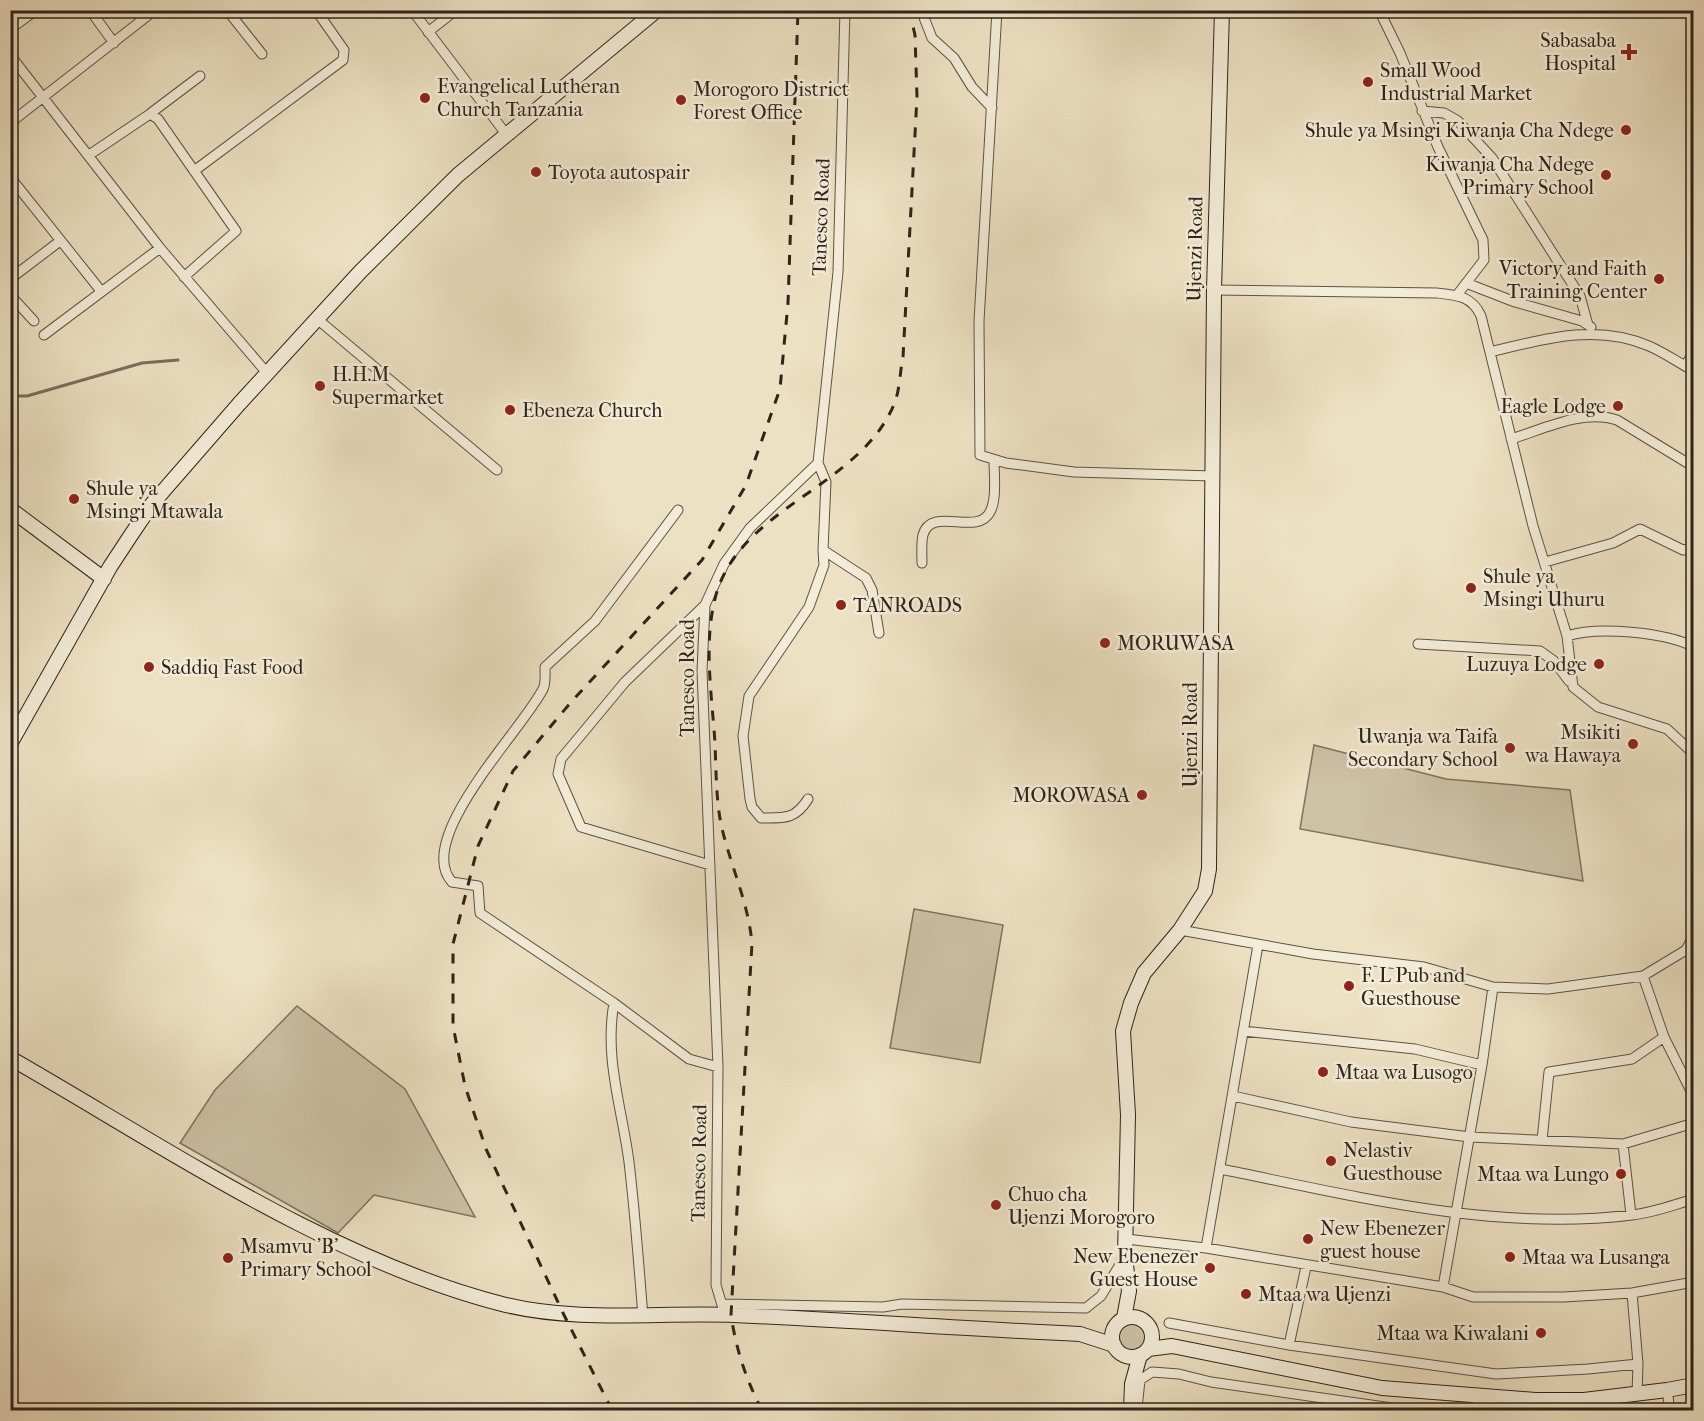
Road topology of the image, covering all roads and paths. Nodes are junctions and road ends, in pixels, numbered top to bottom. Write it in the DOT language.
graph roads {
  1 [pos="36,10"];
  2 [pos="90,10"];
  3 [pos="155,10"];
  4 [pos="227,10"];
  5 [pos="316,10"];
  6 [pos="412,10"];
  7 [pos="456,10"];
  8 [pos="845,10"];
  9 [pos="921,10"];
  10 [pos="997,10"];
  11 [pos="1222,10"];
  12 [pos="1379,10"];
  13 [pos="649,13"];
  14 [pos="10,29"];
  15 [pos="428,32"];
  16 [pos="114,43"];
  17 [pos="262,54"];
  18 [pos="10,55"];
  19 [pos="200,76"];
  20 [pos="43,96"];
  21 [pos="992,108"];
  22 [pos="1422,111"];
  23 [pos="151,113"];
  24 [pos="10,123"];
  25 [pos="506,134"];
  26 [pos="89,155"];
  27 [pos="194,171"];
  28 [pos="10,177"];
  29 [pos="60,241"];
  30 [pos="160,248"];
  31 [pos="184,277"];
  32 [pos="10,279"];
  33 [pos="1466,283"];
  34 [pos="1214,290"];
  35 [pos="101,291"];
  36 [pos="10,295"];
  37 [pos="1457,295"];
  38 [pos="316,318"];
  39 [pos="34,321"];
  40 [pos="1588,325"];
  41 [pos="1601,333"];
  42 [pos="44,335"];
  43 [pos="1491,352"];
  44 [pos="1694,352"];
  45 [pos="1689,369"];
  46 [pos="267,373"];
  47 [pos="1511,439"];
  48 [pos="994,460"];
  49 [pos="819,463"];
  50 [pos="1694,467"];
  51 [pos="497,470"];
  52 [pos="1213,476"];
  53 [pos="10,509"];
  54 [pos="678,510"];
  55 [pos="1694,548"];
  56 [pos="823,550"];
  57 [pos="1545,562"];
  58 [pos="922,563"];
  59 [pos="104,579"];
  60 [pos="705,605"];
  61 [pos="879,633"];
  62 [pos="1567,636"];
  63 [pos="1418,644"];
  64 [pos="1694,647"];
  65 [pos="1573,687"];
  66 [pos="10,744"];
  67 [pos="1694,754"];
  68 [pos="808,799"];
  69 [pos="710,865"];
  70 [pos="1180,930"];
  71 [pos="1694,935"];
  72 [pos="1258,945"];
  73 [pos="1643,976"];
  74 [pos="1493,987"];
  75 [pos="614,1004"];
  76 [pos="1243,1031"];
  77 [pos="1664,1037"];
  78 [pos="10,1058"];
  79 [pos="1482,1065"];
  80 [pos="718,1067"];
  81 [pos="1233,1096"];
  82 [pos="1694,1097"];
  83 [pos="1694,1123"];
  84 [pos="1470,1137"];
  85 [pos="1542,1140"];
  86 [pos="1623,1144"];
  87 [pos="1221,1169"];
  88 [pos="1694,1199"];
  89 [pos="1457,1212"];
  90 [pos="1631,1215"];
  91 [pos="1126,1239"];
  92 [pos="1206,1248"];
  93 [pos="1125,1256"];
  94 [pos="1306,1267"];
  95 [pos="1694,1282"];
  96 [pos="1443,1287"];
  97 [pos="1129,1291"];
  98 [pos="1632,1293"];
  99 [pos="724,1309"];
  100 [pos="644,1317"];
  101 [pos="1120,1322"];
  102 [pos="1168,1323"];
  103 [pos="1147,1326"];
  104 [pos="1080,1334"];
  105 [pos="1114,1345"];
  106 [pos="1289,1345"];
  107 [pos="1172,1346"];
  108 [pos="1144,1352"];
  109 [pos="1124,1355"];
  110 [pos="1638,1364"];
  111 [pos="1132,1384"];
  112 [pos="1694,1384"];
  113 [pos="1667,1390"];
  114 [pos="1637,1394"];
  115 [pos="1478,1396"];
  116 [pos="1585,1405"];
  117 [pos="1131,1410"];
  118 [pos="1137,1410"];
  119 [pos="1406,1410"];
  120 [pos="1477,1410"];
  121 [pos="1670,1410"];
  1 -- 14 [label="street"];
  2 -- 16 [label="street"];
  3 -- 16 [label="street"];
  4 -- 17 [label="street"];
  5 -- 27 [label="street"];
  6 -- 15 [label="street"];
  7 -- 15 [label="street"];
  8 -- 49 [label="street, Tanesco Road"];
  9 -- 21 [label="street"];
  10 -- 21 [label="street"];
  11 -- 34 [label="street, Ujenzi Road"];
  12 -- 22 [label="street"];
  13 -- 25 [label="street"];
  15 -- 25 [label="street"];
  16 -- 20 [label="street"];
  18 -- 20 [label="street"];
  19 -- 23 [label="street"];
  20 -- 24 [label="street"];
  20 -- 26 [label="street"];
  21 -- 48 [label="street"];
  22 -- 33 [label="street"];
  22 -- 40 [label="street"];
  23 -- 26 [label="street"];
  23 -- 27 [label="street"];
  25 -- 38 [label="street"];
  26 -- 30 [label="street"];
  27 -- 31 [label="street"];
  28 -- 29 [label="street"];
  29 -- 32 [label="street"];
  29 -- 35 [label="street"];
  30 -- 31 [label="street"];
  30 -- 35 [label="street"];
  31 -- 46 [label="street"];
  33 -- 37 [label="street"];
  33 -- 40 [label="street"];
  34 -- 37 [label="street"];
  34 -- 52 [label="street, Ujenzi Road"];
  35 -- 42 [label="street"];
  36 -- 39 [label="street"];
  37 -- 43 [label="street"];
  38 -- 46 [label="street"];
  38 -- 51 [label="street"];
  40 -- 41 [label="street"];
  41 -- 43 [label="street"];
  41 -- 45 [label="street"];
  43 -- 47 [label="street"];
  44 -- 45 [label="street"];
  46 -- 59 [label="street"];
  47 -- 50 [label="street"];
  47 -- 57 [label="street"];
  48 -- 52 [label="street"];
  48 -- 58 [label="street"];
  49 -- 56 [label="street"];
  49 -- 60 [label="street, Tanesco Road"];
  52 -- 70 [label="street, Ujenzi Road"];
  53 -- 59 [label="street"];
  54 -- 75 [label="street"];
  55 -- 57 [label="street"];
  56 -- 61 [label="street"];
  56 -- 68 [label="street"];
  57 -- 62 [label="street"];
  59 -- 66 [label="street"];
  60 -- 69 [label="street, Tanesco Road"];
  60 -- 69 [label="street"];
  62 -- 64 [label="street"];
  62 -- 65 [label="street"];
  63 -- 65 [label="street"];
  65 -- 67 [label="street"];
  69 -- 80 [label="street, Tanesco Road"];
  70 -- 72 [label="street"];
  70 -- 91 [label="street, Ujenzi Road"];
  71 -- 73 [label="street"];
  72 -- 74 [label="street"];
  72 -- 76 [label="street"];
  73 -- 74 [label="street"];
  73 -- 77 [label="street"];
  74 -- 79 [label="street"];
  75 -- 80 [label="street"];
  75 -- 100 [label="street"];
  76 -- 79 [label="street"];
  76 -- 81 [label="street"];
  77 -- 82 [label="street"];
  77 -- 85 [label="street"];
  78 -- 100 [label="street"];
  79 -- 84 [label="street"];
  80 -- 99 [label="street, Tanesco Road"];
  81 -- 84 [label="street"];
  81 -- 87 [label="street"];
  83 -- 86 [label="street"];
  84 -- 85 [label="street"];
  84 -- 89 [label="street"];
  85 -- 86 [label="street"];
  86 -- 90 [label="street"];
  87 -- 89 [label="street"];
  87 -- 92 [label="street"];
  88 -- 90 [label="street"];
  89 -- 90 [label="street"];
  89 -- 96 [label="street"];
  91 -- 92 [label="street"];
  91 -- 93 [label="street, Ujenzi Road"];
  92 -- 94 [label="street"];
  93 -- 97 [label="street, Ujenzi Road"];
  93 -- 99 [label="street"];
  94 -- 96 [label="street"];
  94 -- 106 [label="street"];
  95 -- 98 [label="street"];
  96 -- 98 [label="street"];
  97 -- 101 [label="street"];
  97 -- 103 [label="street"];
  98 -- 110 [label="street"];
  99 -- 100 [label="street"];
  99 -- 104 [label="street"];
  101 -- 103 [label="street"];
  101 -- 104 [label="street"];
  101 -- 105 [label="street"];
  102 -- 106 [label="street"];
  103 -- 107 [label="street"];
  103 -- 108 [label="street"];
  104 -- 105 [label="street"];
  105 -- 109 [label="street"];
  106 -- 110 [label="street"];
  107 -- 108 [label="street"];
  107 -- 115 [label="street"];
  108 -- 109 [label="street"];
  108 -- 111 [label="street"];
  109 -- 111 [label="street"];
  110 -- 114 [label="street"];
  111 -- 117 [label="street"];
  112 -- 113 [label="street"];
  113 -- 114 [label="street"];
  113 -- 121 [label="street"];
  114 -- 116 [label="street"];
  115 -- 116 [label="street"];
  115 -- 120 [label="street"];
  118 -- 119 [label="street"];
}
